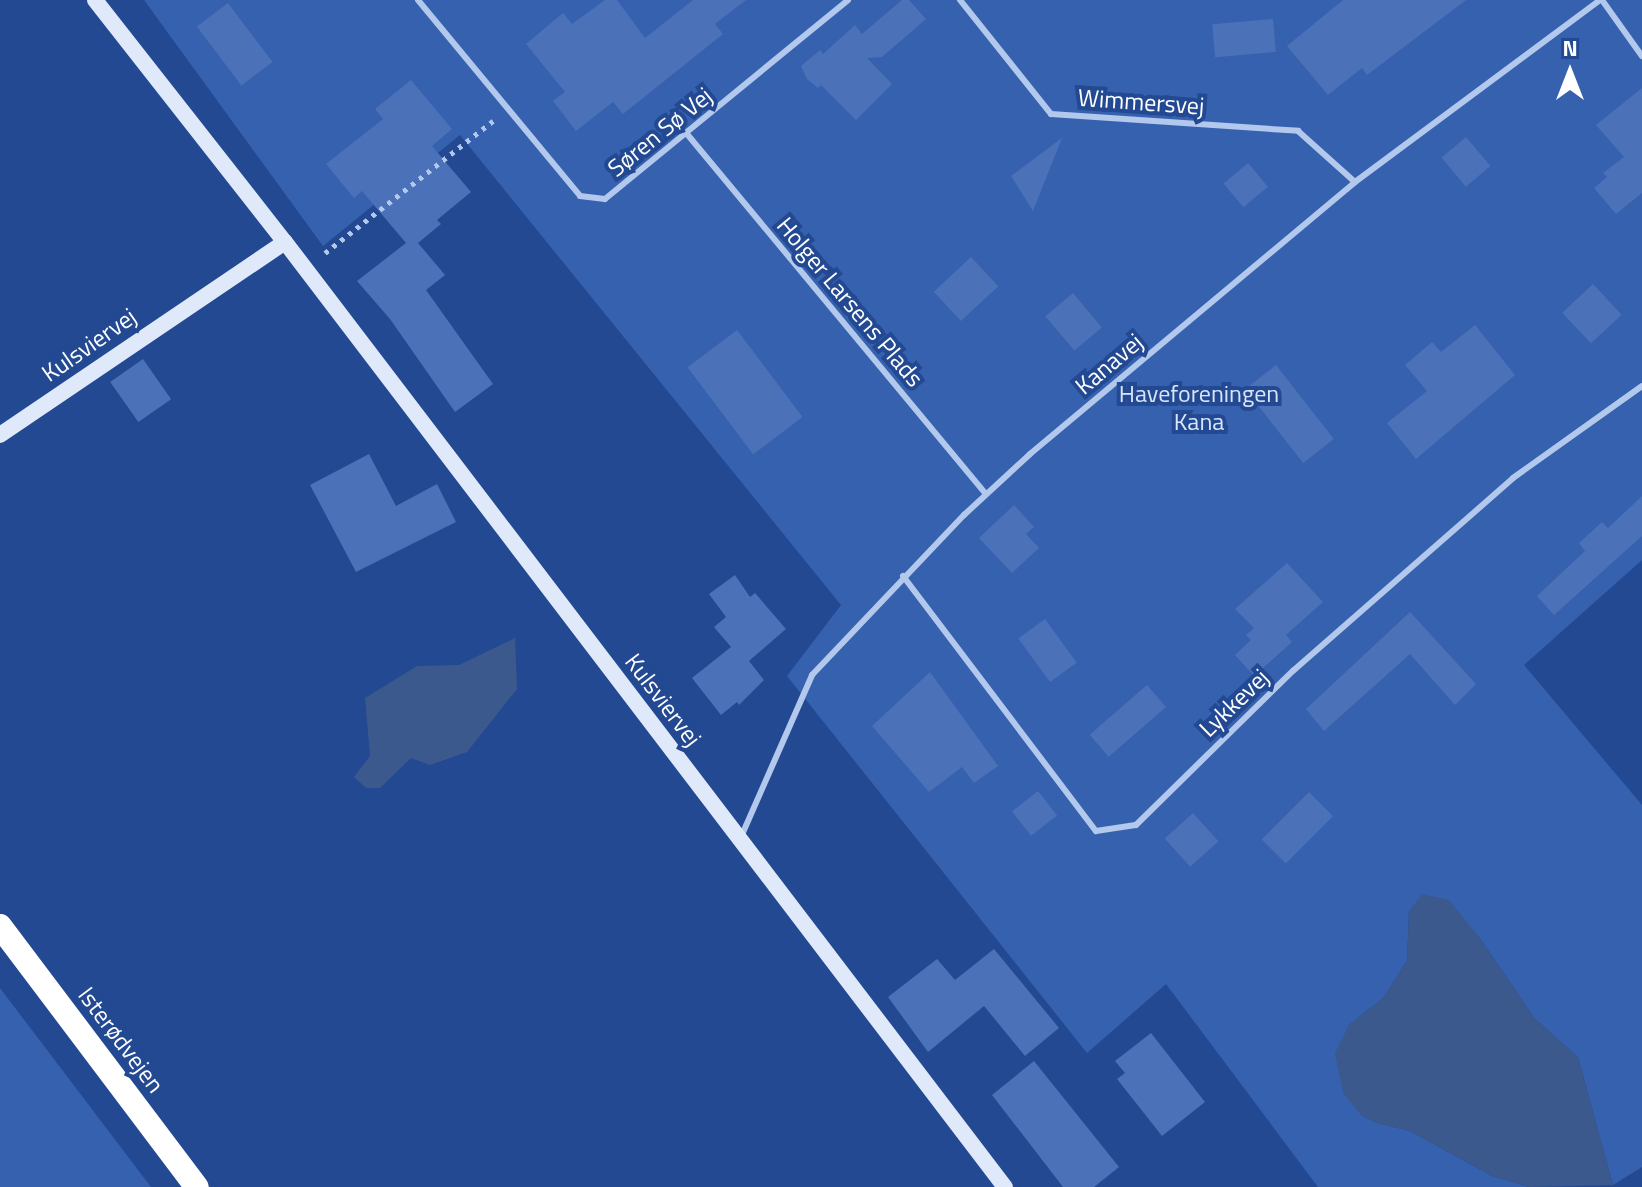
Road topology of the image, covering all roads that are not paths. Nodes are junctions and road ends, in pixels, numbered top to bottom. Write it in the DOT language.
graph roads {
  1 [pos="95,0"];
  2 [pos="418,0"];
  3 [pos="848,0"];
  4 [pos="960,0"];
  5 [pos="1601,0"];
  6 [pos="1642,56"];
  7 [pos="687,134"];
  8 [pos="1355,182"];
  9 [pos="285,242"];
  10 [pos="1642,386"];
  11 [pos="0,435"];
  12 [pos="986,494"];
  13 [pos="903,576"];
  14 [pos="739,840"];
  15 [pos="0,926"];
  16 [pos="197,1187"];
  17 [pos="1005,1187"];
  1 -- 9 [label="street, Kulsviervej"];
  2 -- 7 [label="lane, Søren Sø Vej"];
  3 -- 7 [label="lane, Søren Sø Vej"];
  4 -- 8 [label="lane, Wimmersvej"];
  5 -- 6 [label="lane"];
  5 -- 8 [label="lane, Kanavej"];
  7 -- 12 [label="lane, Holger Larsens Plads"];
  8 -- 12 [label="lane, Kanavej"];
  9 -- 11 [label="street, Kulsviervej"];
  9 -- 14 [label="street, Kulsviervej"];
  10 -- 13 [label="lane, Lykkevej"];
  12 -- 13 [label="lane, Kanavej"];
  13 -- 14 [label="lane, Kanavej"];
  14 -- 17 [label="street, Kulsviervej"];
  15 -- 16 [label="highway, Isterødvejen"];
}
